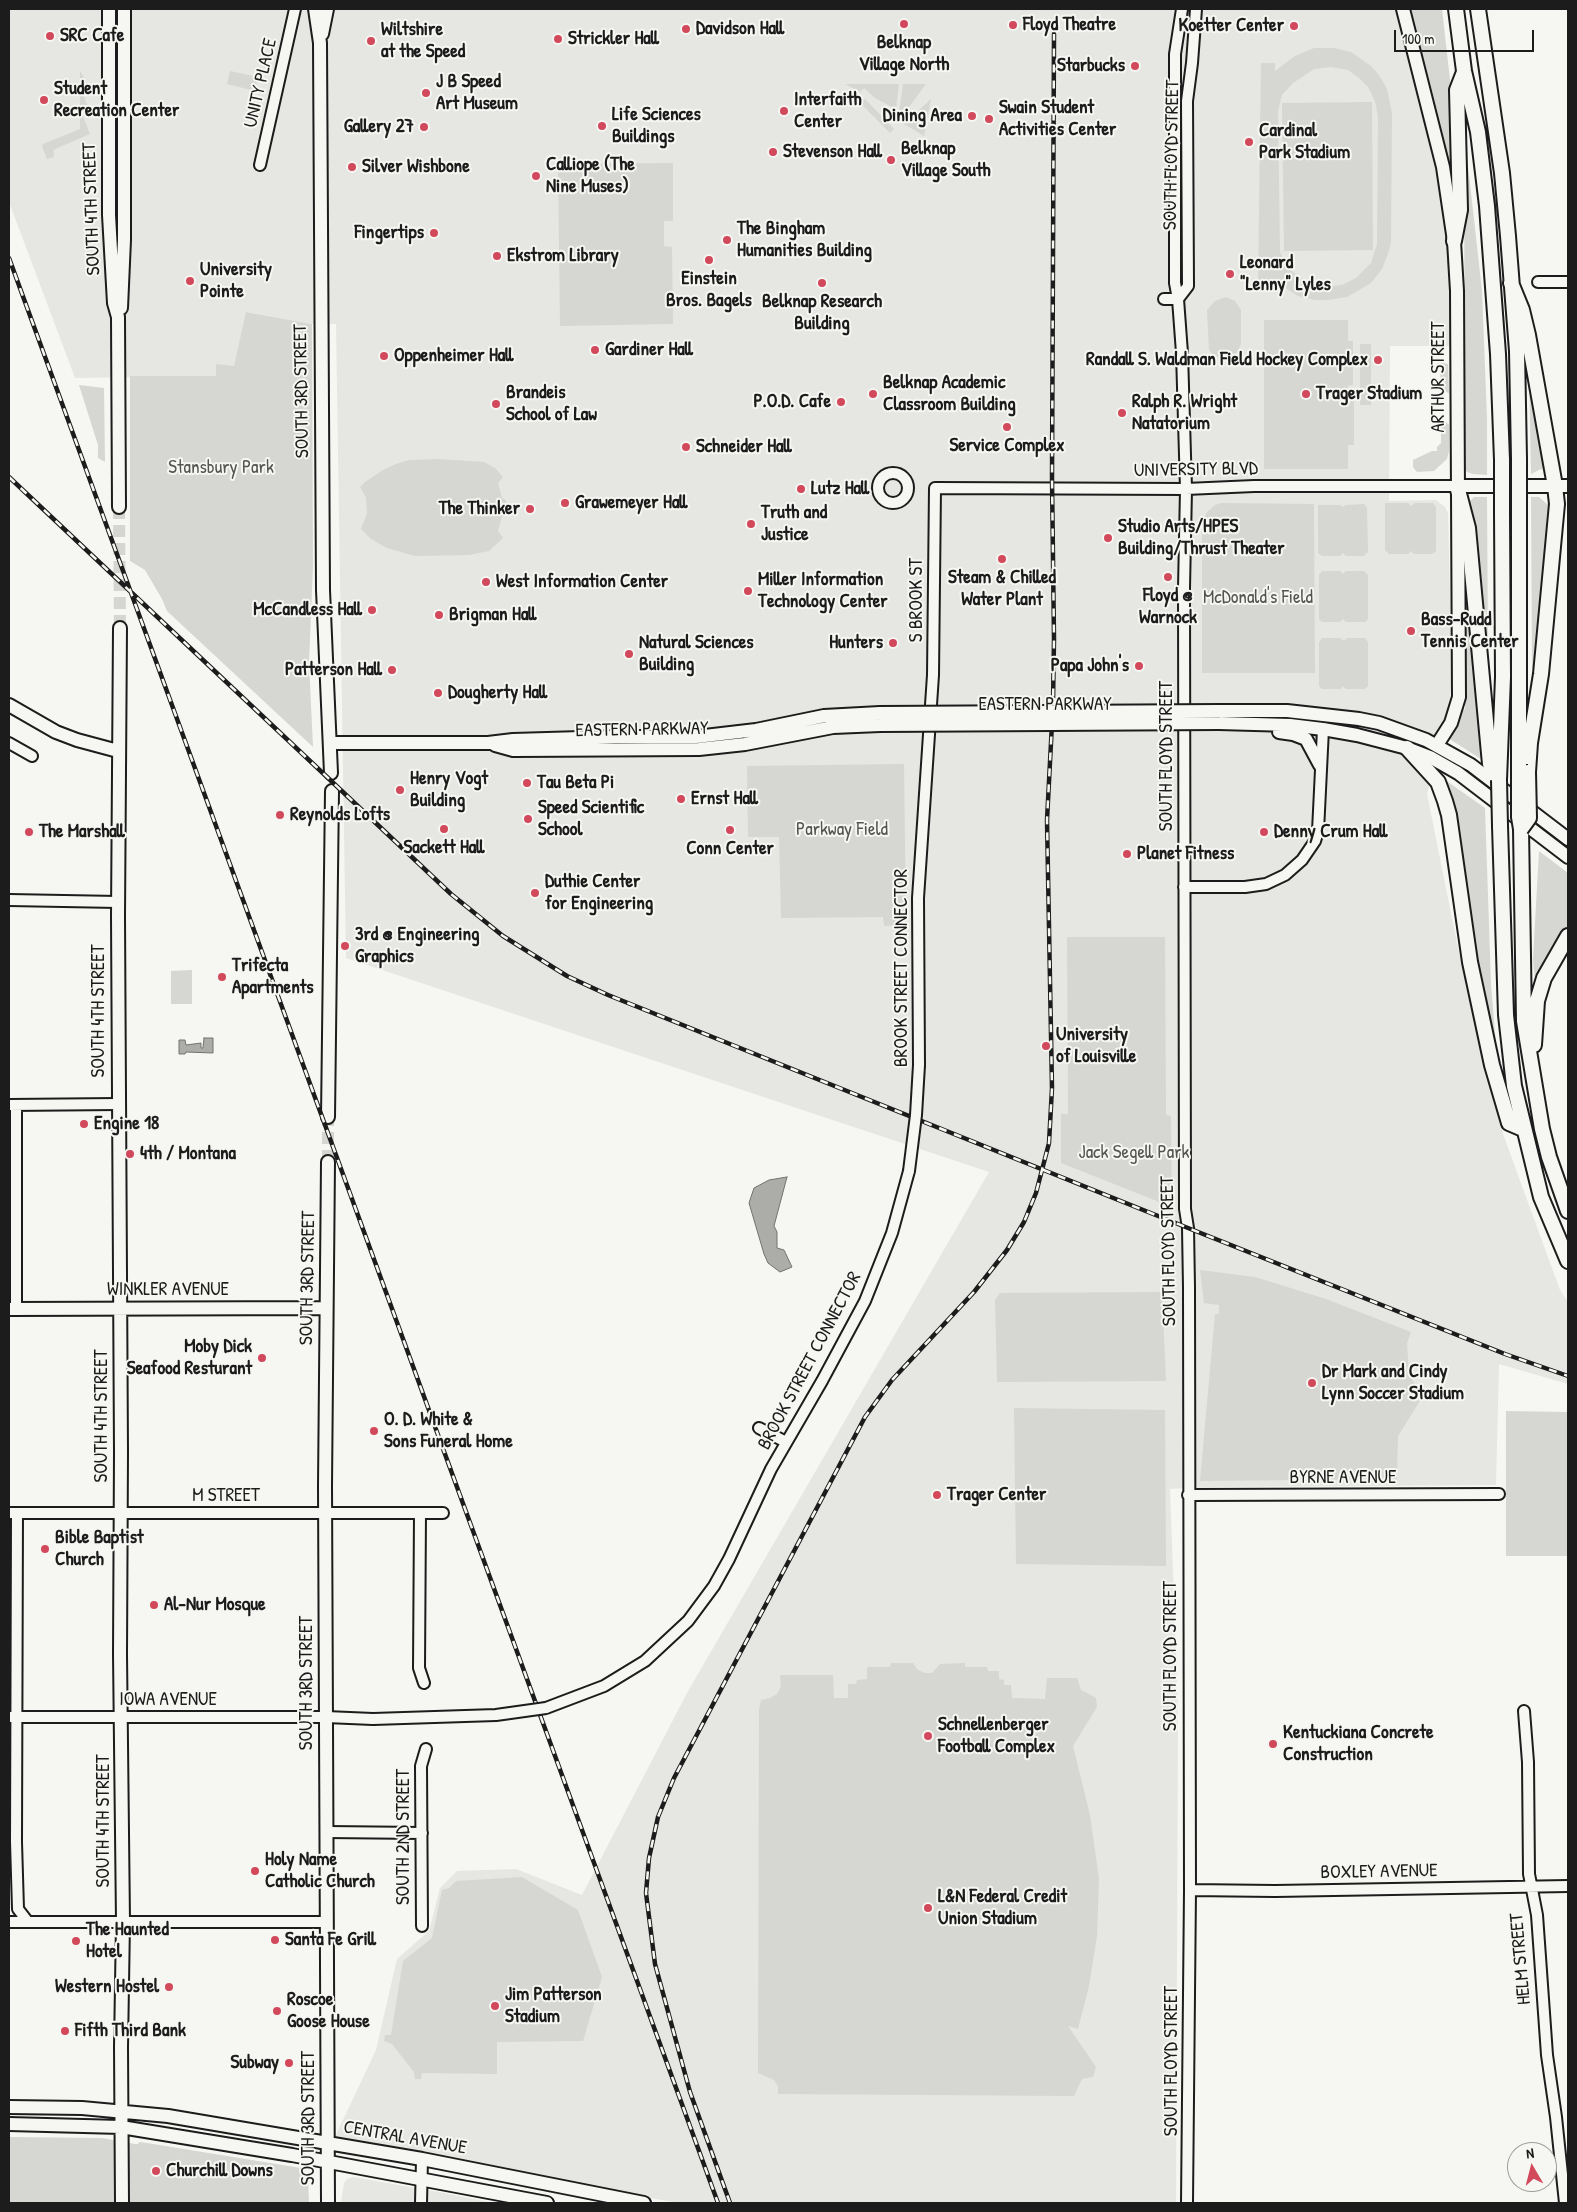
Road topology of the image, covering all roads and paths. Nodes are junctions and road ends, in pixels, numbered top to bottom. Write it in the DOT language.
graph roads {
  1 [pos="109,9"];
  2 [pos="124,9"];
  3 [pos="295,9"];
  4 [pos="315,9"];
  5 [pos="327,9"];
  6 [pos="1182,9"];
  7 [pos="1196,9"];
  8 [pos="1403,9"];
  9 [pos="1456,9"];
  10 [pos="1478,9"];
  11 [pos="320,43"];
  12 [pos="1464,71"];
  13 [pos="260,165"];
  14 [pos="1454,241"];
  15 [pos="1538,282"];
  16 [pos="1568,282"];
  17 [pos="1511,283"];
  18 [pos="1164,299"];
  19 [pos="1178,299"];
  20 [pos="118,317"];
  21 [pos="1457,486"];
  22 [pos="1562,486"];
  23 [pos="935,488"];
  24 [pos="1186,490"];
  25 [pos="120,507"];
  26 [pos="120,628"];
  27 [pos="9,705"];
  28 [pos="1184,712"];
  29 [pos="932,713"];
  30 [pos="1219,717"];
  31 [pos="1245,724"];
  32 [pos="1322,729"];
  33 [pos="1418,737"];
  34 [pos="9,743"];
  35 [pos="331,743"];
  36 [pos="1437,745"];
  37 [pos="1408,748"];
  38 [pos="118,751"];
  39 [pos="32,756"];
  40 [pos="1320,765"];
  41 [pos="1524,768"];
  42 [pos="331,773"];
  43 [pos="1499,780"];
  44 [pos="332,790"];
  45 [pos="1568,839"];
  46 [pos="1568,858"];
  47 [pos="1184,888"];
  48 [pos="9,900"];
  49 [pos="118,902"];
  50 [pos="1568,936"];
  51 [pos="1533,1078"];
  52 [pos="12,1104"];
  53 [pos="118,1104"];
  54 [pos="328,1117"];
  55 [pos="1523,1129"];
  56 [pos="328,1162"];
  57 [pos="1568,1211"];
  58 [pos="1568,1261"];
  59 [pos="120,1308"];
  60 [pos="326,1308"];
  61 [pos="12,1310"];
  62 [pos="759,1428"];
  63 [pos="786,1442"];
  64 [pos="1499,1494"];
  65 [pos="1188,1495"];
  66 [pos="326,1512"];
  67 [pos="13,1513"];
  68 [pos="420,1513"];
  69 [pos="443,1513"];
  70 [pos="121,1514"];
  71 [pos="424,1683"];
  72 [pos="1524,1711"];
  73 [pos="13,1717"];
  74 [pos="326,1717"];
  75 [pos="121,1718"];
  76 [pos="426,1749"];
  77 [pos="327,1832"];
  78 [pos="422,1833"];
  79 [pos="1568,1886"];
  80 [pos="1532,1888"];
  81 [pos="1190,1890"];
  82 [pos="9,1922"];
  83 [pos="28,1922"];
  84 [pos="123,1922"];
  85 [pos="327,1922"];
  86 [pos="422,1926"];
  87 [pos="9,2107"];
  88 [pos="121,2110"];
  89 [pos="9,2124"];
  90 [pos="121,2127"];
  91 [pos="327,2143"];
  92 [pos="422,2159"];
  93 [pos="328,2162"];
  94 [pos="421,2179"];
  95 [pos="122,2203"];
  96 [pos="328,2203"];
  97 [pos="422,2203"];
  98 [pos="547,2203"];
  99 [pos="644,2203"];
  100 [pos="1187,2203"];
  101 [pos="1565,2203"];
  1 -- 20 [label="main road, SOUTH 4TH STREET"];
  2 -- 20 [label="main road, SOUTH 4TH STREET"];
  3 -- 13 [label="street, UNITY PLACE"];
  4 -- 11 [label="main road, SOUTH 3RD STREET"];
  5 -- 11 [label="main road"];
  6 -- 19 [label="street, SOUTH FLOYD STREET"];
  7 -- 19 [label="street, SOUTH FLOYD STREET"];
  8 -- 14 [label="main road, ARTHUR STREET"];
  9 -- 12 [label="highway"];
  10 -- 17 [label="highway"];
  11 -- 35 [label="main road, SOUTH 3RD STREET"];
  12 -- 14 [label="highway"];
  12 -- 43 [label="highway, bridge"];
  14 -- 21 [label="main road, ARTHUR STREET"];
  15 -- 16 [label="street"];
  17 -- 22 [label="highway"];
  17 -- 41 [label="highway, bridge"];
  18 -- 19 [label="street"];
  19 -- 24 [label="street, SOUTH FLOYD STREET"];
  20 -- 25 [label="main road, SOUTH 4TH STREET"];
  21 -- 22 [label="main road"];
  21 -- 24 [label="street, UNIVERSITY BLVD"];
  21 -- 36 [label="main road, ARTHUR STREET"];
  21 -- 43 [label="highway"];
  22 -- 41 [label="highway"];
  23 -- 24 [label="street, UNIVERSITY BLVD"];
  23 -- 29 [label="street, S BROOK ST"];
  24 -- 28 [label="street, SOUTH FLOYD STREET"];
  26 -- 38 [label="main road, SOUTH 4TH STREET"];
  27 -- 38 [label="main road"];
  28 -- 29 [label="street"];
  28 -- 47 [label="street, SOUTH FLOYD STREET"];
  29 -- 63 [label="street, BROOK STREET CONNECTOR, bridge"];
  30 -- 31 [label="main road, EASTERN PARKWAY"];
  30 -- 33 [label="main road, EASTERN PARKWAY"];
  30 -- 35 [label="main road, EASTERN PARKWAY, bridge"];
  31 -- 32 [label="main road, EASTERN PARKWAY"];
  31 -- 40 [label="main road"];
  32 -- 33 [label="main road"];
  32 -- 37 [label="main road, EASTERN PARKWAY"];
  32 -- 40 [label="street"];
  33 -- 36 [label="main road, EASTERN PARKWAY"];
  34 -- 39 [label="street"];
  35 -- 42 [label="main road, SOUTH 3RD STREET"];
  36 -- 45 [label="main road, EASTERN PARKWAY"];
  37 -- 46 [label="main road, EASTERN PARKWAY"];
  37 -- 55 [label="highway"];
  38 -- 49 [label="main road, SOUTH 4TH STREET"];
  40 -- 47 [label="street"];
  41 -- 51 [label="highway, bridge"];
  43 -- 55 [label="highway, bridge"];
  44 -- 54 [label="main road"];
  47 -- 65 [label="street, SOUTH FLOYD STREET"];
  48 -- 49 [label="street"];
  49 -- 53 [label="main road, SOUTH 4TH STREET"];
  50 -- 51 [label="highway"];
  51 -- 57 [label="highway"];
  52 -- 53 [label="street"];
  52 -- 61 [label="street"];
  53 -- 59 [label="main road, SOUTH 4TH STREET"];
  55 -- 58 [label="highway"];
  56 -- 60 [label="main road, SOUTH 3RD STREET"];
  59 -- 60 [label="main road, WINKLER AVENUE"];
  59 -- 61 [label="main road, WINKLER AVENUE"];
  59 -- 70 [label="main road, SOUTH 4TH STREET"];
  60 -- 66 [label="main road, SOUTH 3RD STREET"];
  62 -- 63 [label="street"];
  63 -- 74 [label="street, BROOK STREET CONNECTOR, bridge"];
  64 -- 65 [label="street, BYRNE AVENUE"];
  65 -- 81 [label="street, SOUTH FLOYD STREET"];
  66 -- 68 [label="street, M STREET"];
  66 -- 70 [label="street, M STREET"];
  66 -- 74 [label="main road, SOUTH 3RD STREET"];
  67 -- 70 [label="street, M STREET"];
  67 -- 73 [label="street"];
  68 -- 69 [label="street, M STREET"];
  68 -- 71 [label="street"];
  70 -- 75 [label="main road, SOUTH 4TH STREET"];
  72 -- 80 [label="street, HELM STREET"];
  73 -- 75 [label="street, IOWA AVENUE"];
  73 -- 83 [label="street"];
  74 -- 75 [label="street, IOWA AVENUE"];
  74 -- 77 [label="main road, SOUTH 3RD STREET"];
  75 -- 84 [label="main road, SOUTH 4TH STREET"];
  76 -- 78 [label="street, SOUTH 2ND STREET"];
  77 -- 78 [label="street"];
  77 -- 85 [label="main road, SOUTH 3RD STREET"];
  78 -- 86 [label="street, SOUTH 2ND STREET"];
  79 -- 80 [label="street, BOXLEY AVENUE"];
  80 -- 81 [label="street, BOXLEY AVENUE"];
  80 -- 101 [label="street, HELM STREET"];
  81 -- 100 [label="street, SOUTH FLOYD STREET"];
  82 -- 83 [label="street"];
  83 -- 84 [label="street"];
  84 -- 85 [label="street"];
  84 -- 88 [label="main road, SOUTH 4TH STREET"];
  85 -- 91 [label="main road, SOUTH 3RD STREET"];
  87 -- 88 [label="main road, CENTRAL AVENUE"];
  88 -- 90 [label="main road, SOUTH 4TH STREET"];
  88 -- 91 [label="main road, CENTRAL AVENUE"];
  89 -- 90 [label="main road, CENTRAL AVENUE"];
  90 -- 93 [label="main road, CENTRAL AVENUE"];
  90 -- 95 [label="main road, SOUTH 4TH STREET"];
  91 -- 92 [label="main road, CENTRAL AVENUE"];
  91 -- 93 [label="main road, SOUTH 3RD STREET"];
  92 -- 94 [label="street"];
  92 -- 99 [label="main road, CENTRAL AVENUE"];
  93 -- 94 [label="main road, CENTRAL AVENUE"];
  93 -- 96 [label="main road, SOUTH 3RD STREET"];
  94 -- 97 [label="street"];
  94 -- 98 [label="main road, CENTRAL AVENUE"];
}
